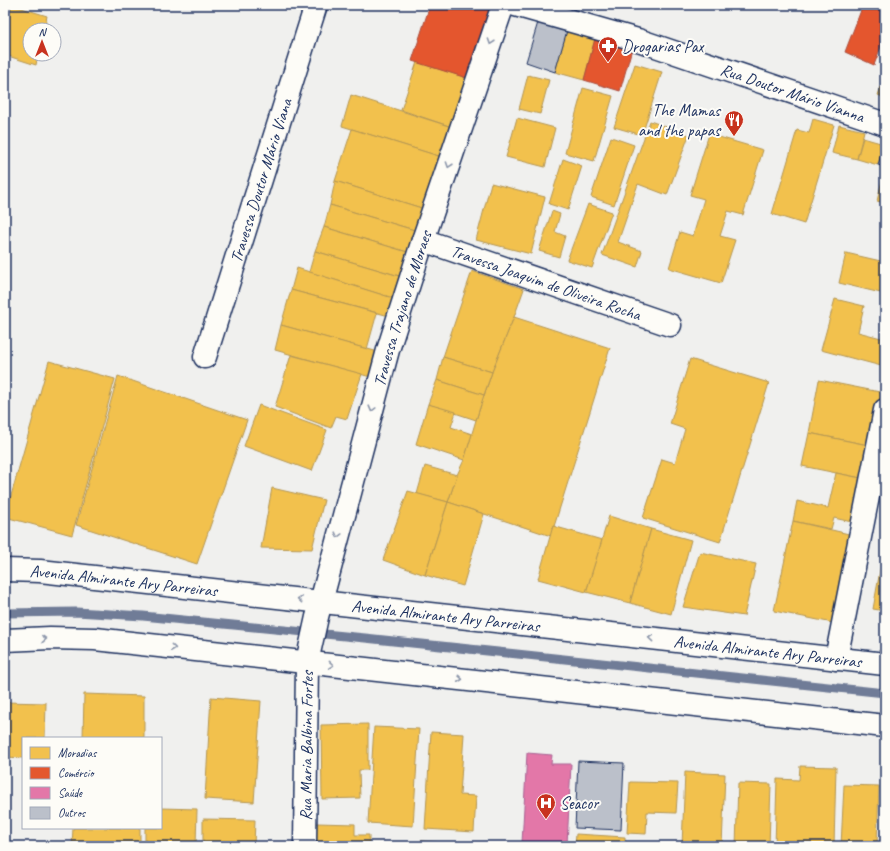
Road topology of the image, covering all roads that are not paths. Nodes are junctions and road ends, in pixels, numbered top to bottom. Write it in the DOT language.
graph roads {
  1 [pos="316,5"];
  2 [pos="504,5"];
  3 [pos="515,5"];
  4 [pos="885,124"];
  5 [pos="423,240"];
  6 [pos="670,325"];
  7 [pos="205,356"];
  8 [pos="885,410"];
  9 [pos="5,570"];
  10 [pos="319,609"];
  11 [pos="5,640"];
  12 [pos="309,654"];
  13 [pos="836,659"];
  14 [pos="885,664"];
  15 [pos="885,726"];
  16 [pos="305,846"];
  1 -- 7 [label="street, Travessa Doutor Mário Viana"];
  2 -- 5 [label="street, Travessa Trajano de Moraes, one-way"];
  3 -- 4 [label="street, Rua Doutor Mário Vianna"];
  5 -- 6 [label="street, Travessa Joaquim de Oliveira Rocha"];
  5 -- 10 [label="street, Travessa Trajano de Moraes, one-way"];
  8 -- 13 [label="street"];
  10 -- 9 [label="street, Avenida Almirante Ary Parreiras, one-way"];
  10 -- 12 [label="street, Travessa Trajano de Moraes"];
  13 -- 10 [label="street, Avenida Almirante Ary Parreiras, one-way"];
  11 -- 12 [label="street, one-way"];
  12 -- 15 [label="street, one-way"];
  12 -- 16 [label="street, Rua Maria Balbina Fortes"];
  13 -- 14 [label="street, Avenida Almirante Ary Parreiras"];
}
